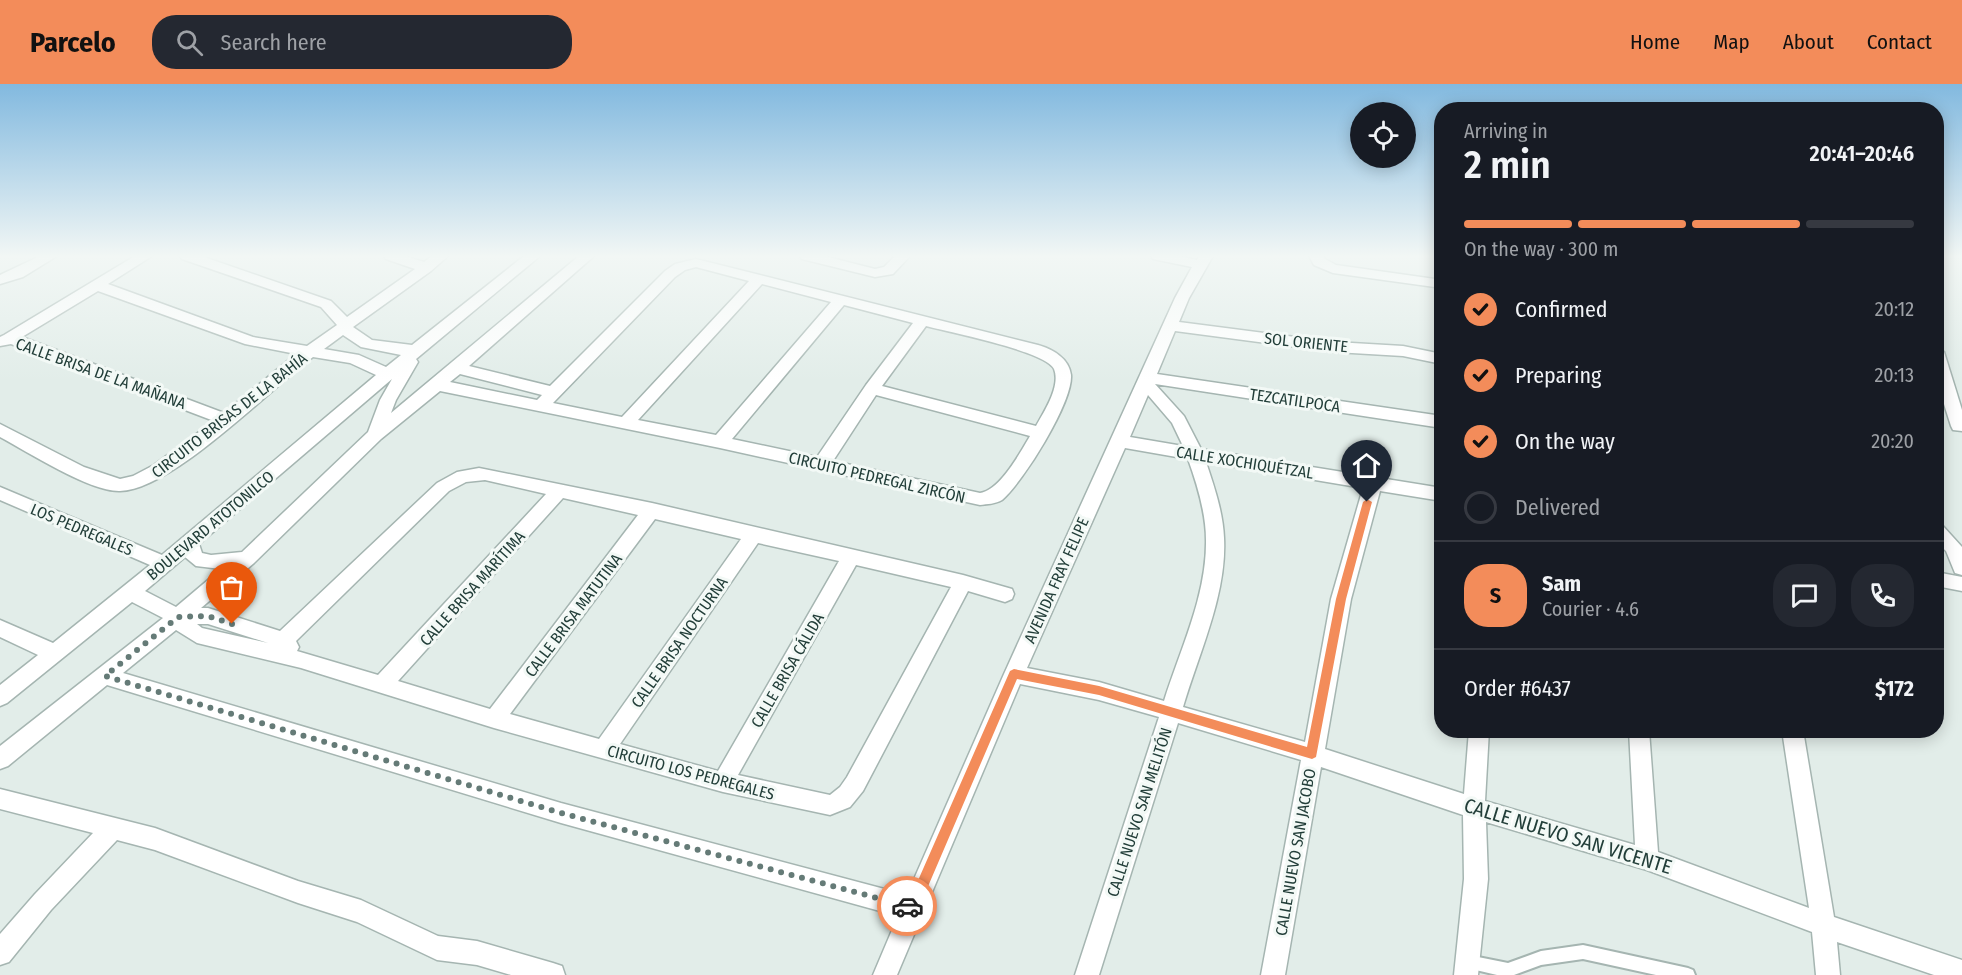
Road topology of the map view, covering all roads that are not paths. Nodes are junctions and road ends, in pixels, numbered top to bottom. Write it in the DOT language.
graph roads {
  1 [pos="75,298"];
  2 [pos="131,298"];
  3 [pos="307,298"];
  4 [pos="385,298"];
  5 [pos="481,298"];
  6 [pos="539,298"];
  7 [pos="646,298"];
  8 [pos="742,298"];
  9 [pos="831,298"];
  10 [pos="1182,298"];
  11 [pos="840,300"];
  12 [pos="923,320"];
  13 [pos="345,326"];
  14 [pos="1170,326"];
  15 [pos="4,341"];
  16 [pos="313,350"];
  17 [pos="416,350"];
  18 [pos="1434,357"];
  19 [pos="457,368"];
  20 [pos="389,375"];
  21 [pos="1944,378"];
  22 [pos="1147,381"];
  23 [pos="437,385"];
  24 [pos="872,389"];
  25 [pos="552,392"];
  26 [pos="1950,397"];
  27 [pos="539,407"];
  28 [pos="227,420"];
  29 [pos="1434,421"];
  30 [pos="625,424"];
  31 [pos="1959,426"];
  32 [pos="0,430"];
  33 [pos="1041,433"];
  34 [pos="375,435"];
  35 [pos="1119,441"];
  36 [pos="720,442"];
  37 [pos="1197,454"];
  38 [pos="821,465"];
  39 [pos="1373,483"];
  40 [pos="560,490"];
  41 [pos="0,493"];
  42 [pos="1434,494"];
  43 [pos="652,510"];
  44 [pos="754,535"];
  45 [pos="1944,538"];
  46 [pos="190,543"];
  47 [pos="851,557"];
  48 [pos="247,558"];
  49 [pos="165,564"];
  50 [pos="1962,568"];
  51 [pos="1944,581"];
  52 [pos="963,582"];
  53 [pos="1962,584"];
  54 [pos="130,592"];
  55 [pos="1005,594"];
  56 [pos="178,617"];
  57 [pos="0,628"];
  58 [pos="278,646"];
  59 [pos="54,653"];
  60 [pos="1014,674"];
  61 [pos="105,676"];
  62 [pos="384,684"];
  63 [pos="0,697"];
  64 [pos="1171,712"];
  65 [pos="494,719"];
  66 [pos="1478,738"];
  67 [pos="1639,738"];
  68 [pos="1793,738"];
  69 [pos="604,749"];
  70 [pos="1312,754"];
  71 [pos="0,759"];
  72 [pos="723,782"];
  73 [pos="0,799"];
  74 [pos="1474,808"];
  75 [pos="112,829"];
  76 [pos="1647,859"];
  77 [pos="912,908"];
  78 [pos="1823,925"];
  79 [pos="0,953"];
  80 [pos="1467,969"];
  81 [pos="1962,972"];
  82 [pos="553,975"];
  83 [pos="885,975"];
  84 [pos="1087,975"];
  85 [pos="1273,975"];
  86 [pos="1688,975"];
  87 [pos="1828,975"];
  1 -- 15 [label="street"];
  2 -- 16 [label="street"];
  3 -- 13 [label="street"];
  4 -- 13 [label="street, CIRCUITO BRISAS DE LA BAHÍA"];
  5 -- 17 [label="street, BOULEVARD ATOTONILCO"];
  6 -- 19 [label="street"];
  7 -- 25 [label="street, CIRCUITO PEDREGAL ZIRCÓN"];
  8 -- 30 [label="street"];
  9 -- 11 [label="street, CIRCUITO PEDREGAL ZIRCÓN"];
  10 -- 14 [label="street, AVENIDA FRAY FELIPE"];
  11 -- 12 [label="street, CIRCUITO PEDREGAL ZIRCÓN"];
  11 -- 36 [label="street"];
  12 -- 24 [label="street"];
  12 -- 33 [label="street, CIRCUITO PEDREGAL ZIRCÓN"];
  13 -- 16 [label="street, CIRCUITO BRISAS DE LA BAHÍA"];
  13 -- 17 [label="street"];
  14 -- 18 [label="street, SOL ORIENTE"];
  14 -- 22 [label="street, AVENIDA FRAY FELIPE"];
  15 -- 28 [label="street, CALLE BRISA DE LA MAÑANA"];
  16 -- 20 [label="street"];
  16 -- 28 [label="street, CIRCUITO BRISAS DE LA BAHÍA"];
  17 -- 20 [label="street, BOULEVARD ATOTONILCO"];
  17 -- 34 [label="street, BOULEVARD ATOTONILCO"];
  19 -- 23 [label="street"];
  19 -- 25 [label="street"];
  20 -- 46 [label="street, BOULEVARD ATOTONILCO"];
  21 -- 26 [label="street"];
  22 -- 29 [label="street, TEZCATILPOCA"];
  22 -- 35 [label="street, AVENIDA FRAY FELIPE"];
  22 -- 37 [label="street, CALLE NUEVO SAN MELITÓN"];
  23 -- 27 [label="street, CIRCUITO PEDREGAL ZIRCÓN"];
  23 -- 34 [label="street"];
  24 -- 33 [label="street"];
  24 -- 38 [label="street"];
  25 -- 27 [label="street, CIRCUITO PEDREGAL ZIRCÓN"];
  26 -- 31 [label="street"];
  27 -- 30 [label="street, CIRCUITO PEDREGAL ZIRCÓN"];
  28 -- 32 [label="street, CIRCUITO BRISAS DE LA BAHÍA"];
  30 -- 36 [label="street, CIRCUITO PEDREGAL ZIRCÓN"];
  33 -- 38 [label="street, CIRCUITO PEDREGAL ZIRCÓN"];
  34 -- 48 [label="street, BOULEVARD ATOTONILCO"];
  35 -- 37 [label="street, CALLE XOCHIQUÉTZAL"];
  35 -- 60 [label="street, AVENIDA FRAY FELIPE"];
  36 -- 38 [label="street, CIRCUITO PEDREGAL ZIRCÓN"];
  37 -- 39 [label="street, CALLE XOCHIQUÉTZAL"];
  37 -- 64 [label="street, CALLE NUEVO SAN MELITÓN"];
  39 -- 42 [label="street, CALLE XOCHIQUÉTZAL"];
  39 -- 70 [label="street, CALLE NUEVO SAN JACOBO"];
  40 -- 43 [label="street"];
  40 -- 58 [label="street"];
  40 -- 62 [label="street, CALLE BRISA MARÍTIMA"];
  41 -- 49 [label="street, LOS PEDREGALES"];
  43 -- 44 [label="street"];
  43 -- 65 [label="street, CALLE BRISA MATUTINA"];
  44 -- 47 [label="street"];
  44 -- 69 [label="street, CALLE BRISA NOCTURNA"];
  45 -- 50 [label="street"];
  46 -- 48 [label="street"];
  46 -- 49 [label="street, BOULEVARD ATOTONILCO"];
  47 -- 52 [label="street"];
  47 -- 72 [label="street, CALLE BRISA CÁLIDA"];
  48 -- 56 [label="street, BOULEVARD ATOTONILCO"];
  49 -- 54 [label="street, BOULEVARD ATOTONILCO"];
  51 -- 53 [label="street"];
  52 -- 55 [label="street"];
  52 -- 72 [label="street, CIRCUITO LOS PEDREGALES"];
  54 -- 56 [label="street, CIRCUITO LOS PEDREGALES"];
  54 -- 59 [label="street, BOULEVARD ATOTONILCO"];
  56 -- 58 [label="street, CIRCUITO LOS PEDREGALES"];
  56 -- 61 [label="street, BOULEVARD ATOTONILCO"];
  57 -- 59 [label="street"];
  58 -- 62 [label="street, CIRCUITO LOS PEDREGALES"];
  59 -- 63 [label="street, BOULEVARD ATOTONILCO"];
  60 -- 64 [label="street, CALLE NUEVO SAN VICENTE"];
  60 -- 77 [label="street, AVENIDA FRAY FELIPE"];
  61 -- 71 [label="street, BOULEVARD ATOTONILCO"];
  61 -- 77 [label="street"];
  62 -- 65 [label="street, CIRCUITO LOS PEDREGALES"];
  64 -- 70 [label="street, CALLE NUEVO SAN VICENTE"];
  64 -- 84 [label="street, CALLE NUEVO SAN MELITÓN"];
  65 -- 69 [label="street, CIRCUITO LOS PEDREGALES"];
  66 -- 74 [label="street"];
  67 -- 76 [label="street"];
  68 -- 78 [label="street"];
  69 -- 72 [label="street, CIRCUITO LOS PEDREGALES"];
  70 -- 74 [label="street, CALLE NUEVO SAN VICENTE"];
  70 -- 85 [label="street, CALLE NUEVO SAN JACOBO"];
  73 -- 75 [label="street"];
  74 -- 76 [label="street, CALLE NUEVO SAN VICENTE"];
  74 -- 80 [label="street"];
  75 -- 79 [label="street"];
  75 -- 82 [label="street"];
  76 -- 78 [label="street, CALLE NUEVO SAN VICENTE"];
  77 -- 83 [label="street, AVENIDA FRAY FELIPE"];
  78 -- 81 [label="street, CALLE NUEVO SAN VICENTE"];
  78 -- 87 [label="street"];
  80 -- 86 [label="lane"];
}
